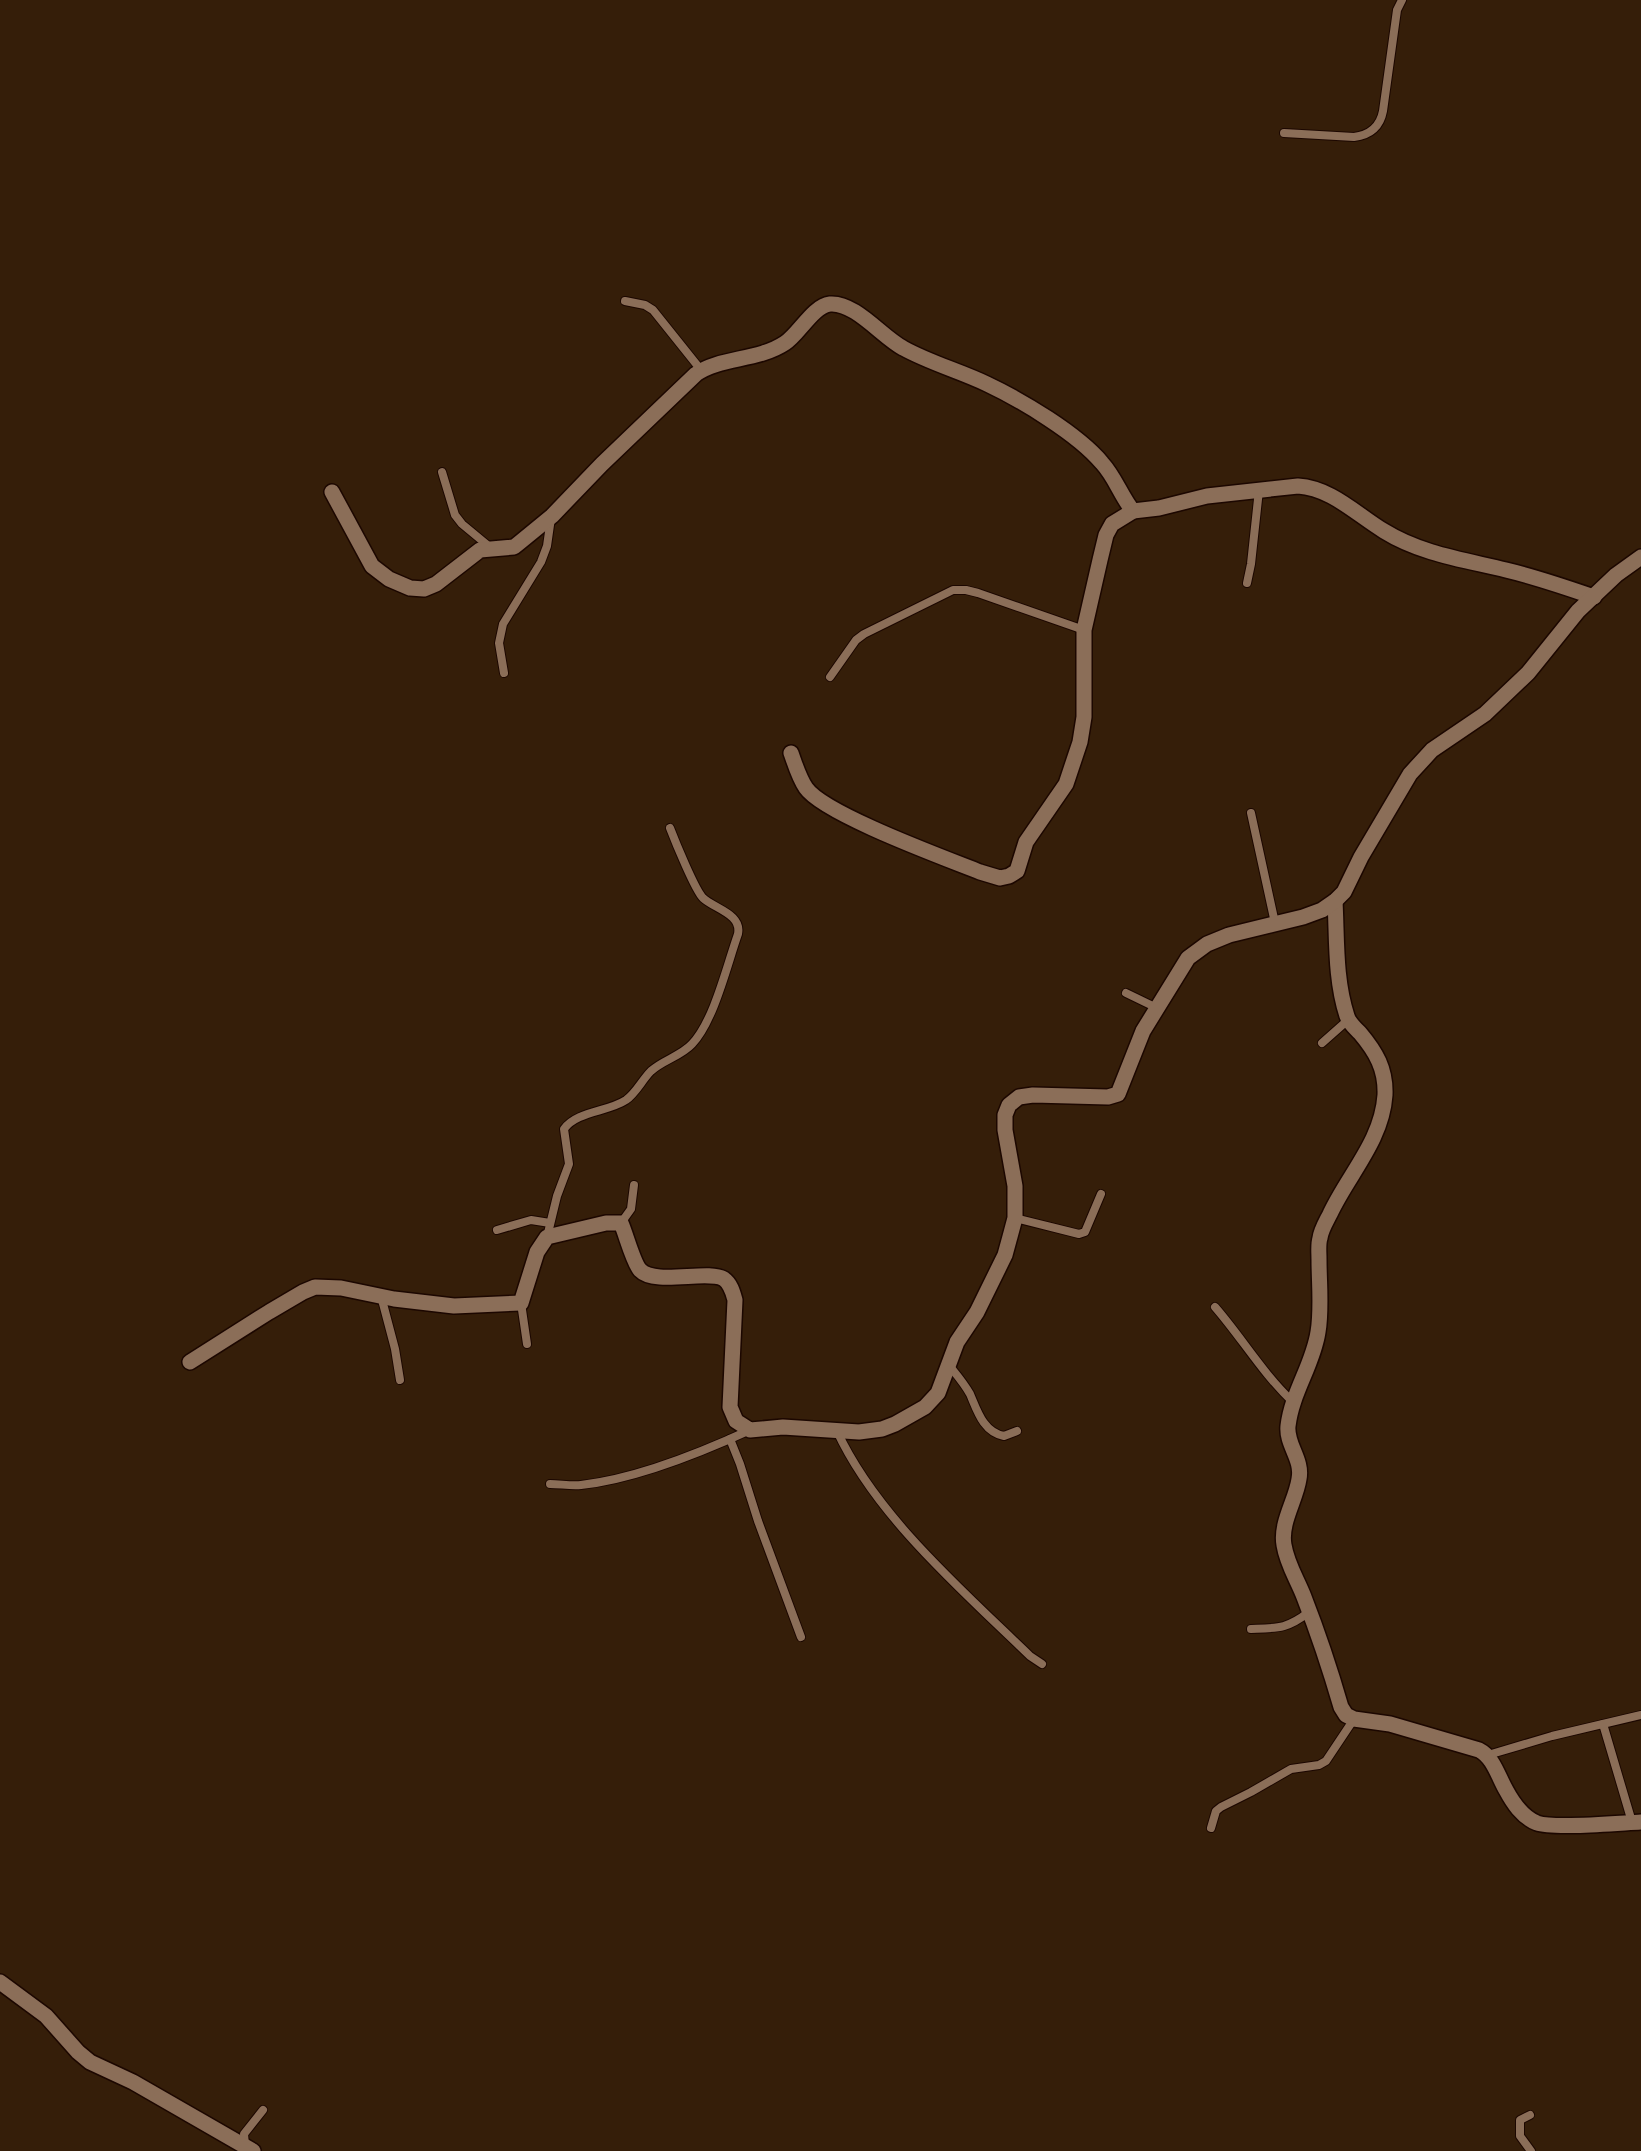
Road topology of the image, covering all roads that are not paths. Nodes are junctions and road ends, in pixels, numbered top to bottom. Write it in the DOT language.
graph roads {
  1 [pos="1402,0"];
  2 [pos="1284,133"];
  3 [pos="625,301"];
  4 [pos="702,370"];
  5 [pos="442,472"];
  6 [pos="1259,490"];
  7 [pos="332,492"];
  8 [pos="1133,510"];
  9 [pos="552,516"];
  10 [pos="491,548"];
  11 [pos="1641,557"];
  12 [pos="1247,583"];
  13 [pos="1594,597"];
  14 [pos="1084,630"];
  15 [pos="504,673"];
  16 [pos="830,676"];
  17 [pos="791,753"];
  18 [pos="1251,813"];
  19 [pos="670,828"];
  20 [pos="1335,902"];
  21 [pos="1276,923"];
  22 [pos="1126,993"];
  23 [pos="1157,1008"];
  24 [pos="1348,1020"];
  25 [pos="1322,1043"];
  26 [pos="634,1185"];
  27 [pos="1101,1194"];
  28 [pos="1015,1218"];
  29 [pos="621,1223"];
  30 [pos="497,1230"];
  31 [pos="549,1230"];
  32 [pos="381,1296"];
  33 [pos="521,1303"];
  34 [pos="1215,1307"];
  35 [pos="527,1344"];
  36 [pos="190,1362"];
  37 [pos="948,1364"];
  38 [pos="400,1380"];
  39 [pos="1293,1402"];
  40 [pos="750,1430"];
  41 [pos="837,1431"];
  42 [pos="1016,1431"];
  43 [pos="730,1440"];
  44 [pos="550,1484"];
  45 [pos="1309,1612"];
  46 [pos="1251,1629"];
  47 [pos="801,1637"];
  48 [pos="1042,1664"];
  49 [pos="1641,1715"];
  50 [pos="1354,1719"];
  51 [pos="1602,1724"];
  52 [pos="1488,1755"];
  53 [pos="1637,1822"];
  54 [pos="1211,1828"];
  55 [pos="0,1982"];
  56 [pos="263,2110"];
  57 [pos="1530,2115"];
  58 [pos="249,2148"];
  59 [pos="1531,2151"];
  1 -- 2 [label="lane"];
  3 -- 4 [label="lane"];
  4 -- 8 [label="street"];
  4 -- 9 [label="street"];
  5 -- 10 [label="lane"];
  6 -- 8 [label="street"];
  6 -- 12 [label="lane"];
  6 -- 13 [label="street"];
  7 -- 10 [label="street"];
  8 -- 14 [label="street"];
  9 -- 10 [label="street"];
  9 -- 15 [label="lane"];
  11 -- 13 [label="street"];
  13 -- 20 [label="street"];
  14 -- 16 [label="lane"];
  14 -- 17 [label="street"];
  18 -- 21 [label="lane"];
  19 -- 31 [label="lane"];
  20 -- 21 [label="street"];
  20 -- 24 [label="street"];
  21 -- 23 [label="street"];
  22 -- 23 [label="lane"];
  23 -- 28 [label="street"];
  24 -- 25 [label="lane"];
  24 -- 39 [label="street"];
  26 -- 29 [label="lane"];
  27 -- 28 [label="lane"];
  28 -- 37 [label="street"];
  29 -- 31 [label="street"];
  29 -- 40 [label="street"];
  30 -- 31 [label="lane"];
  31 -- 33 [label="street"];
  32 -- 33 [label="street"];
  32 -- 36 [label="street"];
  32 -- 38 [label="lane"];
  33 -- 35 [label="lane"];
  34 -- 39 [label="lane"];
  37 -- 41 [label="street"];
  37 -- 42 [label="lane"];
  39 -- 45 [label="street"];
  40 -- 41 [label="street"];
  40 -- 43 [label="lane"];
  41 -- 48 [label="lane"];
  43 -- 44 [label="lane"];
  43 -- 47 [label="lane"];
  45 -- 46 [label="lane"];
  45 -- 50 [label="street"];
  49 -- 51 [label="lane"];
  50 -- 52 [label="street"];
  50 -- 54 [label="lane"];
  51 -- 52 [label="lane"];
  51 -- 53 [label="lane"];
  52 -- 53 [label="street"];
  55 -- 58 [label="street"];
  56 -- 58 [label="lane"];
  57 -- 59 [label="lane"];
}
